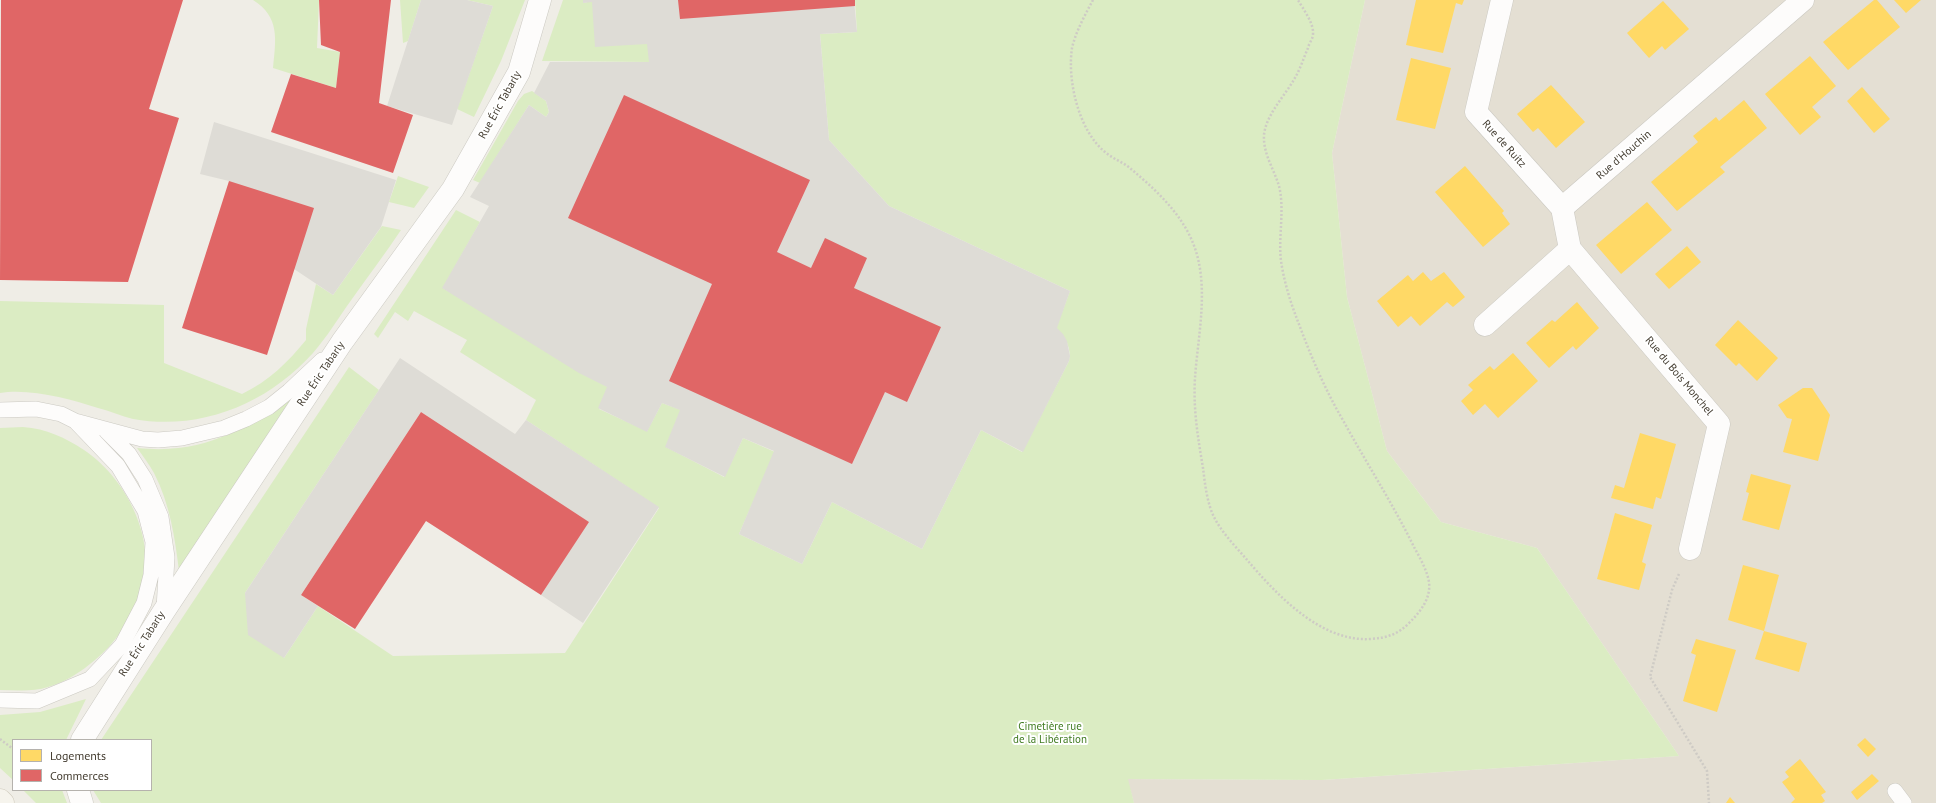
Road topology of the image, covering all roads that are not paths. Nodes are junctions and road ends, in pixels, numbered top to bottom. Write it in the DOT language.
graph roads {
  1 [pos="540,0"];
  2 [pos="1502,0"];
  3 [pos="1803,0"];
  4 [pos="1562,208"];
  5 [pos="1570,249"];
  6 [pos="1485,325"];
  7 [pos="342,342"];
  8 [pos="0,410"];
  9 [pos="75,421"];
  10 [pos="106,430"];
  11 [pos="1690,549"];
  12 [pos="164,611"];
  13 [pos="0,700"];
  14 [pos="83,739"];
  15 [pos="78,791"];
  16 [pos="1895,791"];
  17 [pos="0,800"];
  18 [pos="3,803"];
  19 [pos="82,803"];
  20 [pos="1904,803"];
  1 -- 7 [label="street, Rue Éric Tabarly"];
  2 -- 4 [label="street, Rue de Ruitz"];
  3 -- 4 [label="street, Rue d'Houchin"];
  4 -- 5 [label="street"];
  5 -- 6 [label="street"];
  5 -- 11 [label="street, Rue du Bois Monchel"];
  7 -- 10 [label="lane"];
  7 -- 12 [label="street, Rue Éric Tabarly"];
  8 -- 9 [label="lane"];
  9 -- 10 [label="lane"];
  9 -- 13 [label="lane"];
  10 -- 12 [label="lane"];
  12 -- 14 [label="street, Rue Éric Tabarly"];
  15 -- 19 [label="street"];
  16 -- 20 [label="lane"];
  17 -- 18 [label="main road"];
}
